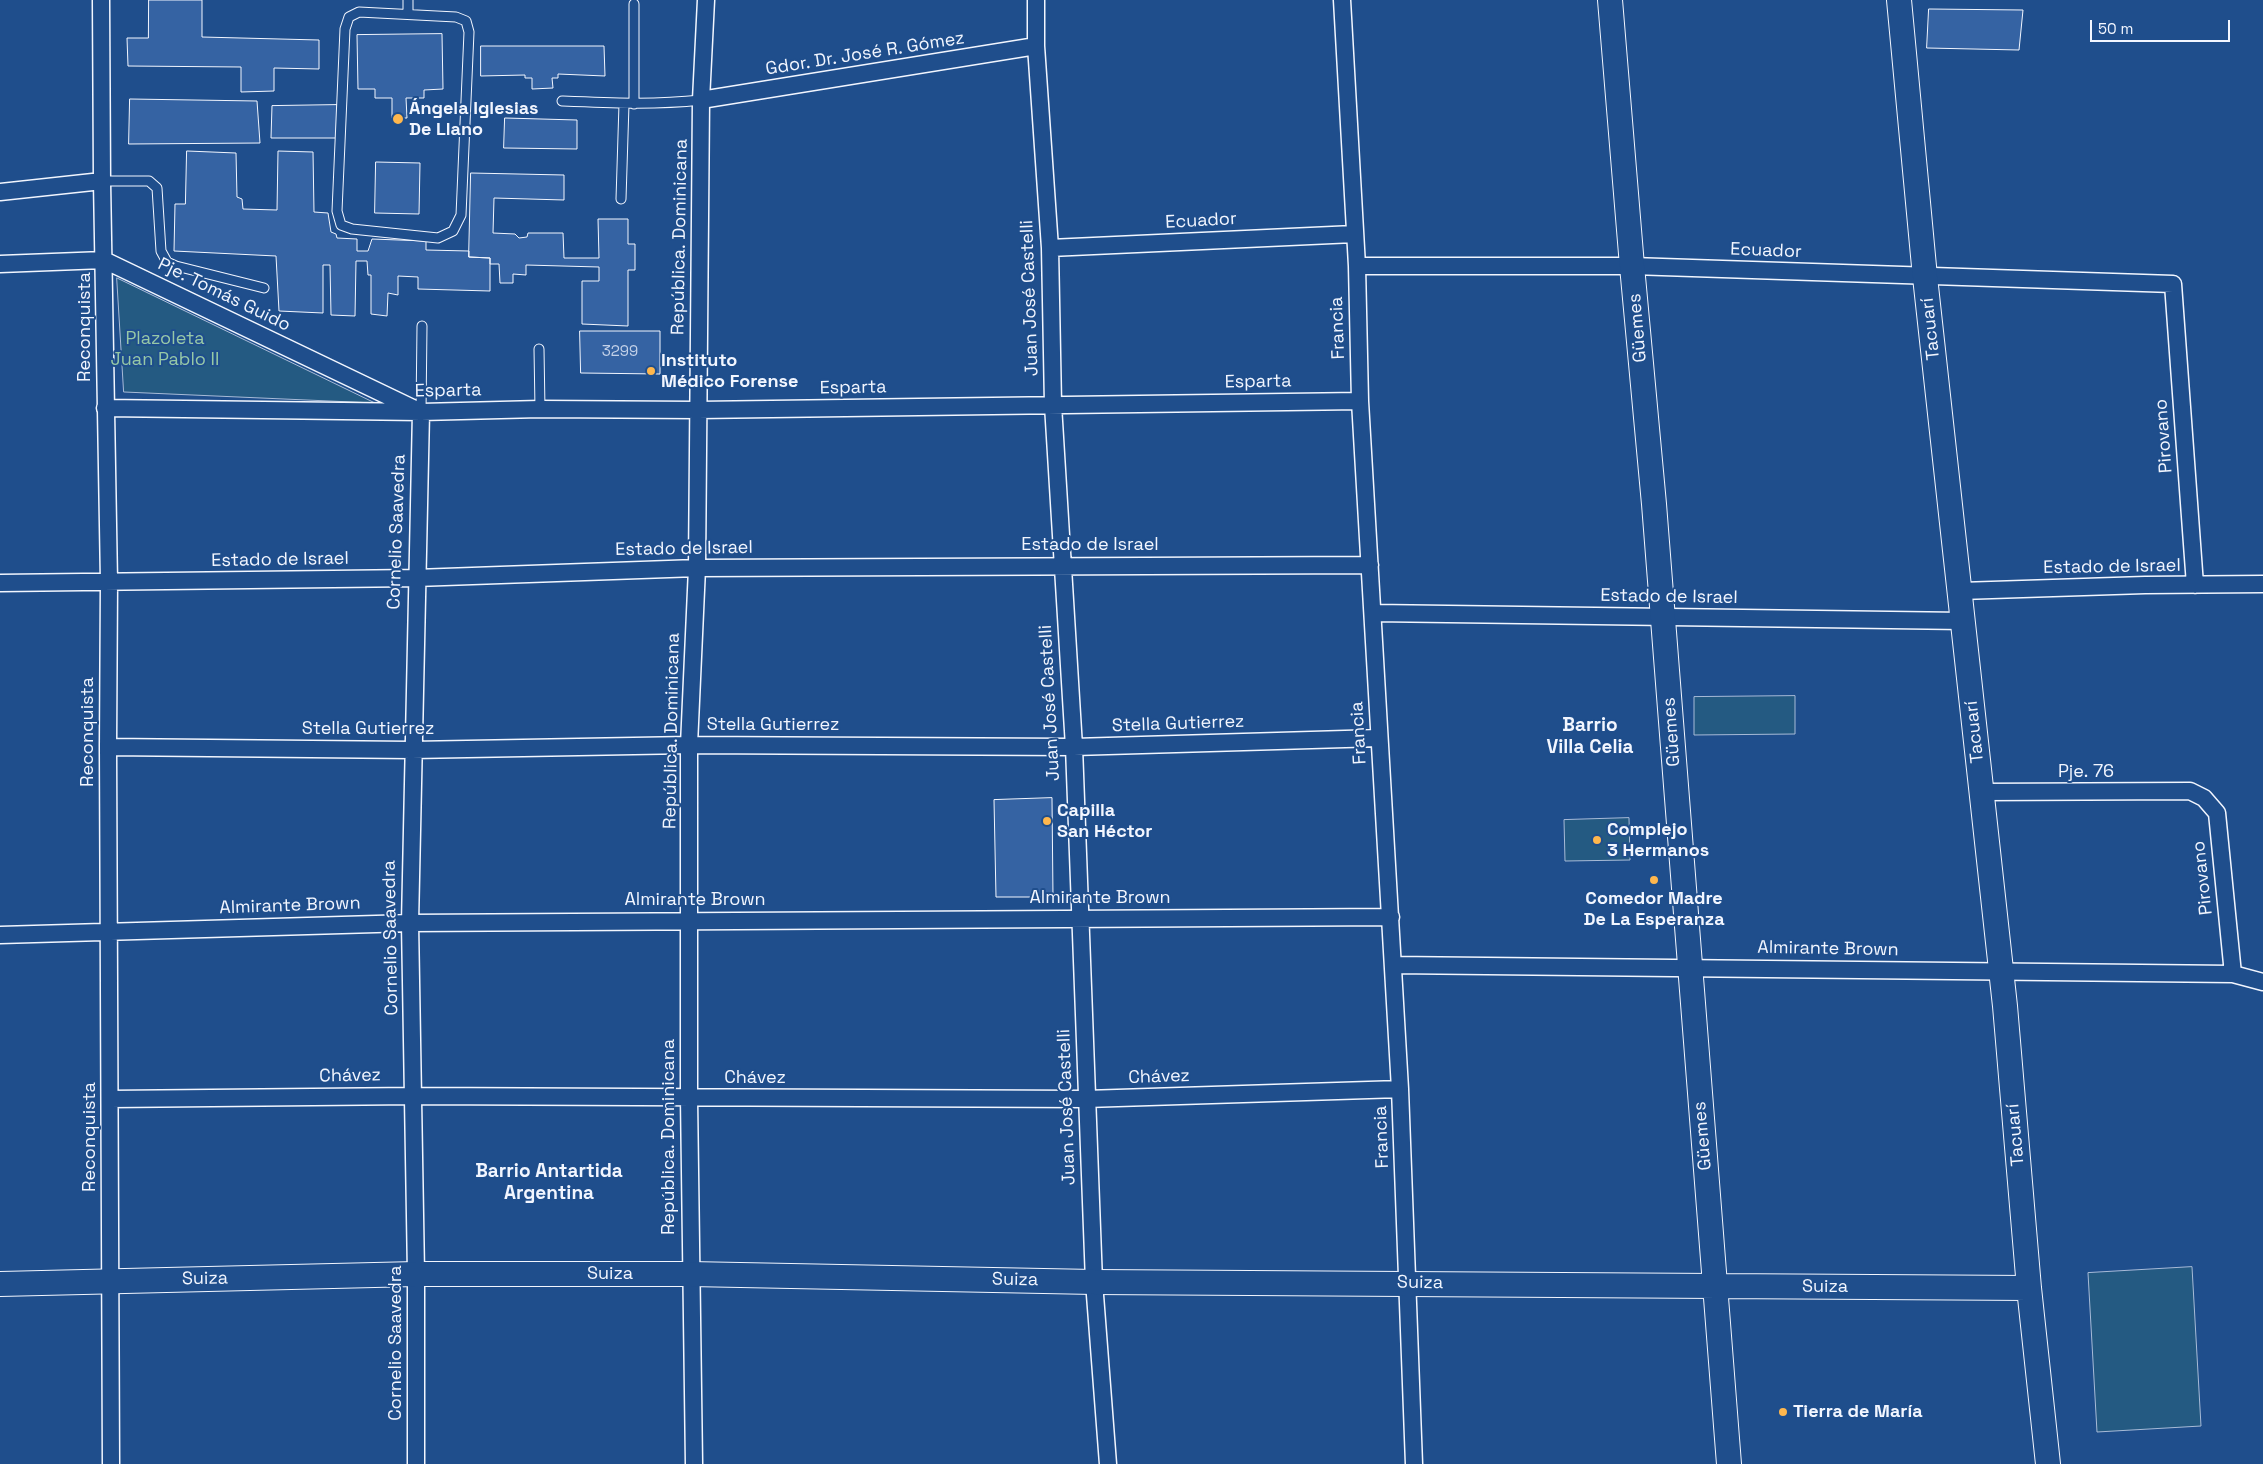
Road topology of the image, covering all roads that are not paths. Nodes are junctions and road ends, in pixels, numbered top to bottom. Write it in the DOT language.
graph roads {
  1 [pos="101,0"];
  2 [pos="408,0"];
  3 [pos="706,0"];
  4 [pos="1036,0"];
  5 [pos="1342,0"];
  6 [pos="1610,0"];
  7 [pos="1899,0"];
  8 [pos="634,4"];
  9 [pos="408,14"];
  10 [pos="1036,46"];
  11 [pos="701,100"];
  12 [pos="562,101"];
  13 [pos="624,104"];
  14 [pos="634,104"];
  15 [pos="102,181"];
  16 [pos="0,192"];
  17 [pos="620,199"];
  18 [pos="1354,234"];
  19 [pos="1050,248"];
  20 [pos="104,260"];
  21 [pos="0,264"];
  22 [pos="1357,266"];
  23 [pos="1632,266"];
  24 [pos="1925,277"];
  25 [pos="2173,284"];
  26 [pos="264,288"];
  27 [pos="422,326"];
  28 [pos="539,349"];
  29 [pos="1360,400"];
  30 [pos="1053,405"];
  31 [pos="106,408"];
  32 [pos="540,409"];
  33 [pos="698,410"];
  34 [pos="421,412"];
  35 [pos="1062,565"];
  36 [pos="1370,565"];
  37 [pos="697,568"];
  38 [pos="416,578"];
  39 [pos="109,582"];
  40 [pos="0,583"];
  41 [pos="2263,584"];
  42 [pos="2195,585"];
  43 [pos="1961,591"];
  44 [pos="1374,613"];
  45 [pos="1663,617"];
  46 [pos="1964,621"];
  47 [pos="1379,738"];
  48 [pos="689,745"];
  49 [pos="108,747"];
  50 [pos="1074,747"];
  51 [pos="412,750"];
  52 [pos="2190,791"];
  53 [pos="1982,792"];
  54 [pos="1391,917"];
  55 [pos="1081,918"];
  56 [pos="688,920"];
  57 [pos="410,923"];
  58 [pos="108,932"];
  59 [pos="0,935"];
  60 [pos="1393,965"];
  61 [pos="1689,968"];
  62 [pos="2001,970"];
  63 [pos="2233,974"];
  64 [pos="2263,982"];
  65 [pos="1400,1089"];
  66 [pos="414,1096"];
  67 [pos="689,1098"];
  68 [pos="110,1099"];
  69 [pos="1086,1099"];
  70 [pos="416,1274"];
  71 [pos="690,1274"];
  72 [pos="110,1281"];
  73 [pos="1094,1282"];
  74 [pos="1406,1283"];
  75 [pos="0,1284"];
  76 [pos="1714,1286"];
  77 [pos="2029,1288"];
  78 [pos="111,1464"];
  79 [pos="416,1464"];
  80 [pos="694,1464"];
  81 [pos="1108,1464"];
  82 [pos="1414,1464"];
  83 [pos="1730,1464"];
  84 [pos="2048,1464"];
  1 -- 15 [label="street, Reconquista"];
  2 -- 9 [label="lane"];
  3 -- 11 [label="street, República. Dominicana"];
  4 -- 10 [label="street, Juan José Castelli"];
  5 -- 18 [label="street, Francia"];
  6 -- 23 [label="street, Güemes"];
  7 -- 24 [label="street, Tacuarí"];
  8 -- 14 [label="lane"];
  9 -- 9 [label="lane"];
  10 -- 11 [label="street, Gdor. Dr. José R. Gómez"];
  10 -- 19 [label="street, Juan José Castelli"];
  11 -- 14 [label="lane"];
  11 -- 33 [label="street, República. Dominicana"];
  12 -- 13 [label="lane"];
  13 -- 14 [label="lane"];
  13 -- 17 [label="lane"];
  15 -- 16 [label="street"];
  15 -- 20 [label="street, Reconquista"];
  15 -- 26 [label="lane"];
  18 -- 19 [label="street, Ecuador"];
  18 -- 22 [label="street, Francia"];
  19 -- 30 [label="street, Juan José Castelli"];
  20 -- 21 [label="street, Pje. Tomás Guido"];
  20 -- 31 [label="street, Reconquista"];
  20 -- 34 [label="street, Pje. Tomás Guido"];
  22 -- 23 [label="street, Ecuador"];
  22 -- 29 [label="street, Francia"];
  23 -- 24 [label="street, Ecuador"];
  23 -- 45 [label="street, Güemes"];
  24 -- 25 [label="street, Ecuador"];
  24 -- 43 [label="street, Tacuarí"];
  25 -- 42 [label="street, Pirovano"];
  27 -- 34 [label="lane"];
  28 -- 32 [label="lane"];
  29 -- 30 [label="street, Esparta"];
  29 -- 36 [label="street, Francia"];
  30 -- 33 [label="street, Esparta"];
  30 -- 35 [label="street, Juan José Castelli"];
  31 -- 34 [label="street, Esparta"];
  31 -- 39 [label="street, Reconquista"];
  32 -- 33 [label="street, Esparta"];
  32 -- 34 [label="street, Esparta"];
  33 -- 37 [label="street, República. Dominicana"];
  34 -- 38 [label="street, Cornelio Saavedra"];
  35 -- 36 [label="street, Estado de Israel"];
  35 -- 37 [label="street, Estado de Israel"];
  35 -- 50 [label="street, Juan José Castelli"];
  36 -- 44 [label="street, Francia"];
  37 -- 38 [label="street, Estado de Israel"];
  37 -- 48 [label="street, República. Dominicana"];
  38 -- 39 [label="street, Estado de Israel"];
  38 -- 51 [label="street, Cornelio Saavedra"];
  39 -- 40 [label="street, Estado de Israel"];
  39 -- 49 [label="street, Reconquista"];
  41 -- 42 [label="street, Estado de Israel"];
  42 -- 43 [label="street, Estado de Israel"];
  43 -- 46 [label="street, Tacuarí"];
  44 -- 45 [label="street, Estado de Israel"];
  44 -- 47 [label="street, Francia"];
  45 -- 46 [label="street, Estado de Israel"];
  45 -- 61 [label="street, Güemes"];
  46 -- 53 [label="street, Tacuarí"];
  47 -- 50 [label="street, Stella Gutierrez"];
  47 -- 54 [label="street, Francia"];
  48 -- 50 [label="street, Stella Gutierrez"];
  48 -- 51 [label="street, Stella Gutierrez"];
  48 -- 56 [label="street, República. Dominicana"];
  49 -- 51 [label="street, Stella Gutierrez"];
  49 -- 58 [label="street, Reconquista"];
  50 -- 55 [label="street, Juan José Castelli"];
  51 -- 57 [label="street, Cornelio Saavedra"];
  52 -- 53 [label="street, Pje. 76"];
  52 -- 63 [label="street, Pirovano"];
  53 -- 62 [label="street, Tacuarí"];
  54 -- 55 [label="street, Almirante Brown"];
  54 -- 60 [label="street, Francia"];
  55 -- 56 [label="street, Almirante Brown"];
  55 -- 69 [label="street, Juan José Castelli"];
  56 -- 57 [label="street, Almirante Brown"];
  56 -- 67 [label="street, República. Dominicana"];
  57 -- 58 [label="street, Almirante Brown"];
  57 -- 66 [label="street, Cornelio Saavedra"];
  58 -- 59 [label="street, Almirante Brown"];
  58 -- 68 [label="street, Reconquista"];
  60 -- 61 [label="street, Almirante Brown"];
  60 -- 65 [label="street, Francia"];
  61 -- 62 [label="street, Almirante Brown"];
  61 -- 76 [label="street, Güemes"];
  62 -- 63 [label="street, Almirante Brown"];
  62 -- 77 [label="street, Tacuarí"];
  63 -- 64 [label="street, Almirante Brown"];
  65 -- 69 [label="street, Chávez"];
  65 -- 74 [label="street, Francia"];
  66 -- 67 [label="street, Chávez"];
  66 -- 68 [label="street, Chávez"];
  66 -- 70 [label="street, Cornelio Saavedra"];
  67 -- 69 [label="street, Chávez"];
  67 -- 71 [label="street, República. Dominicana"];
  68 -- 72 [label="street, Reconquista"];
  69 -- 73 [label="street, Juan José Castelli"];
  70 -- 71 [label="street, Suiza"];
  70 -- 72 [label="street, Suiza"];
  70 -- 79 [label="street, Cornelio Saavedra"];
  71 -- 73 [label="street, Suiza"];
  71 -- 80 [label="street, República. Dominicana"];
  72 -- 75 [label="street, Suiza"];
  72 -- 78 [label="street, Reconquista"];
  73 -- 74 [label="street, Suiza"];
  73 -- 81 [label="street, Juan José Castelli"];
  74 -- 76 [label="street, Suiza"];
  74 -- 82 [label="street, Francia"];
  76 -- 77 [label="street, Suiza"];
  76 -- 83 [label="street, Güemes"];
  77 -- 84 [label="street, Tacuarí"];
}
